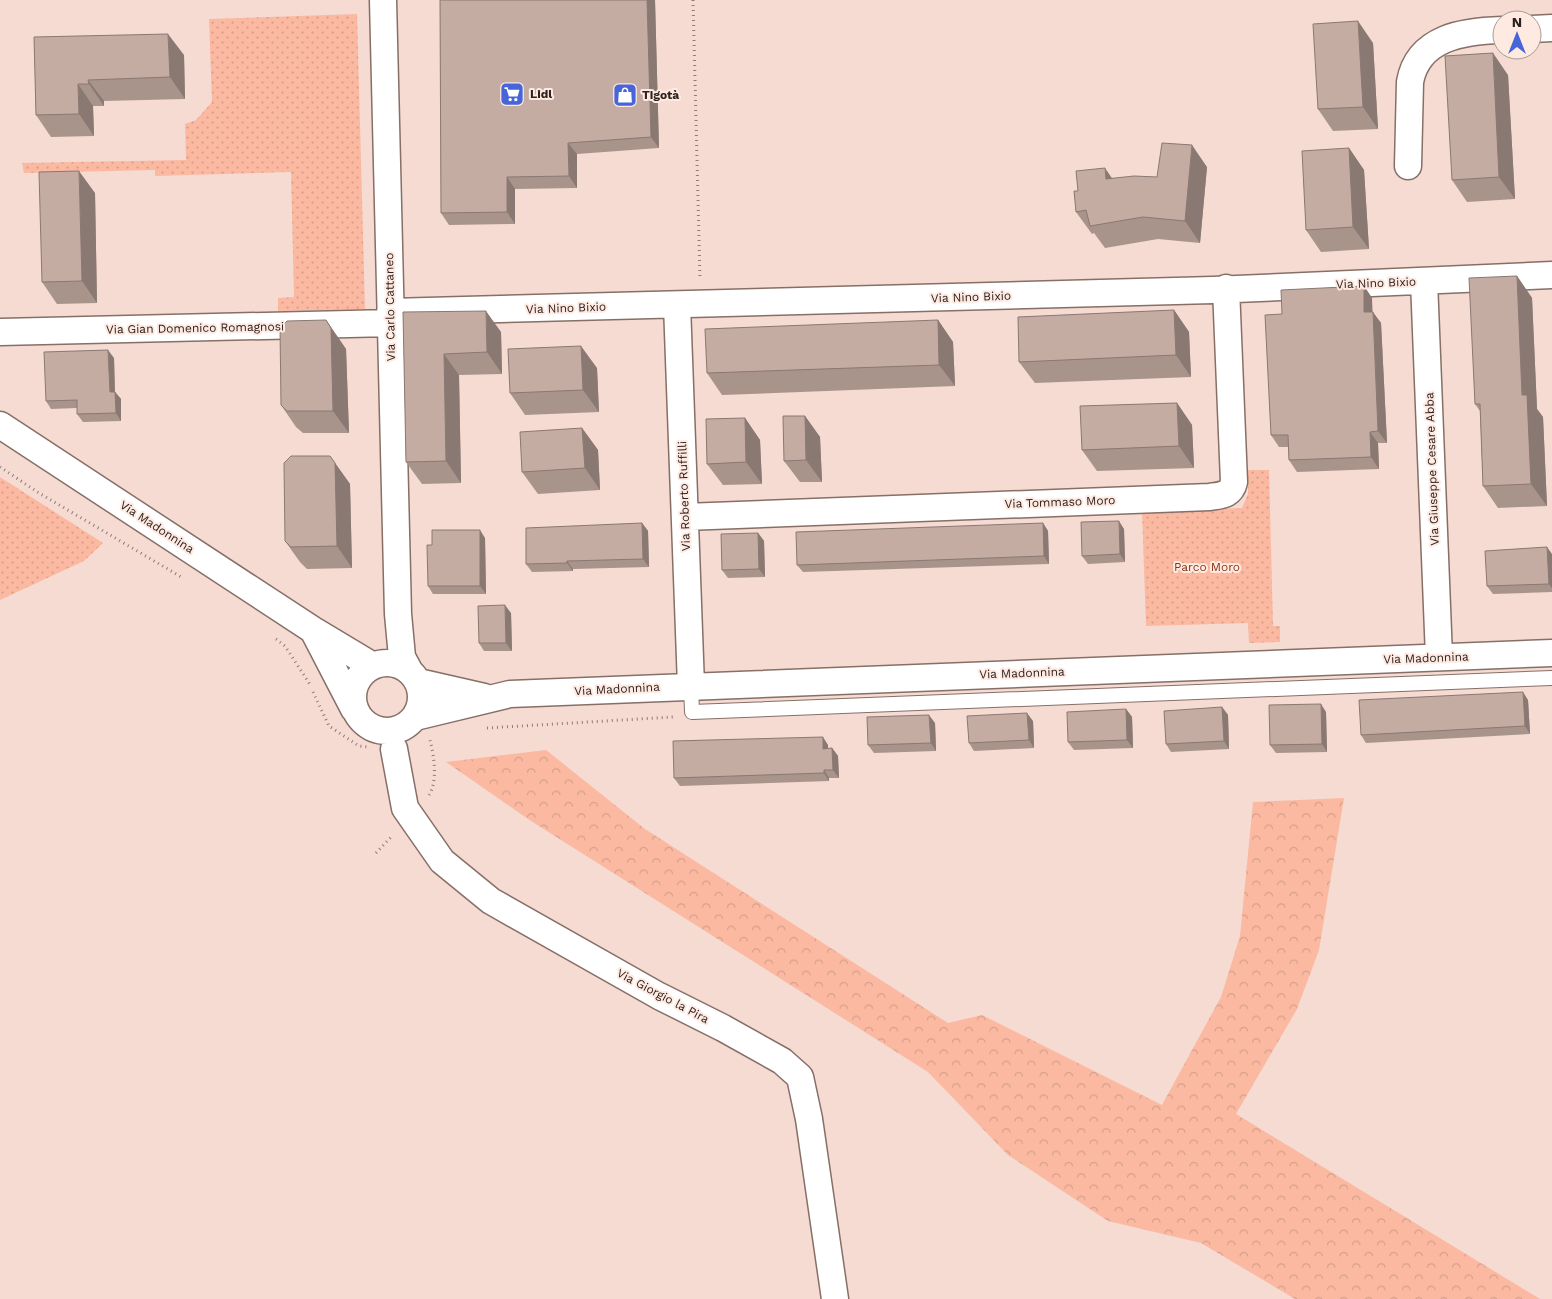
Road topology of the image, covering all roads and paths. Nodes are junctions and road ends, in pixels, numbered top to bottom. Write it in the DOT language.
graph roads {
  1 [pos="383,0"];
  2 [pos="692,0"];
  3 [pos="1492,30"];
  4 [pos="1408,166"];
  5 [pos="1552,275"];
  6 [pos="1424,281"];
  7 [pos="1226,288"];
  8 [pos="689,305"];
  9 [pos="390,318"];
  10 [pos="0,332"];
  11 [pos="0,425"];
  12 [pos="685,517"];
  13 [pos="398,614"];
  14 [pos="313,630"];
  15 [pos="1552,653"];
  16 [pos="1439,657"];
  17 [pos="376,665"];
  18 [pos="414,677"];
  19 [pos="1552,678"];
  20 [pos="691,686"];
  21 [pos="501,696"];
  22 [pos="357,715"];
  23 [pos="415,717"];
  24 [pos="506,727"];
  25 [pos="394,749"];
  26 [pos="834,1299"];
  1 -- 9 [label="street, Via Carlo Cattaneo"];
  2 -- 8 [label="path"];
  3 -- 4 [label="street"];
  5 -- 6 [label="street, Via Nino Bixio"];
  6 -- 7 [label="street, Via Nino Bixio"];
  6 -- 16 [label="street, Via Giuseppe Cesare Abba"];
  7 -- 8 [label="street, Via Nino Bixio"];
  7 -- 12 [label="street, Via Tommaso Moro"];
  8 -- 9 [label="street, Via Nino Bixio"];
  8 -- 12 [label="street, Via Roberto Ruffilli"];
  9 -- 10 [label="street, Via Gian Domenico Romagnosi"];
  9 -- 13 [label="street, Via Carlo Cattaneo"];
  11 -- 14 [label="street, Via Madonnina"];
  12 -- 20 [label="street, Via Roberto Ruffilli"];
  13 -- 17 [label="street, Via Carlo Cattaneo"];
  13 -- 18 [label="street, Via Carlo Cattaneo"];
  14 -- 17 [label="street, Via Madonnina"];
  14 -- 22 [label="street, Via Madonnina"];
  15 -- 16 [label="street, Via Madonnina"];
  16 -- 20 [label="street, Via Madonnina"];
  17 -- 18 [label="street"];
  17 -- 22 [label="street"];
  18 -- 21 [label="street, Via Madonnina"];
  18 -- 23 [label="street"];
  19 -- 20 [label="lane"];
  20 -- 21 [label="street, Via Madonnina"];
  21 -- 23 [label="street, Via Madonnina"];
  21 -- 24 [label="path"];
  22 -- 23 [label="street"];
  25 -- 26 [label="street, Via Giorgio la Pira"];
}
